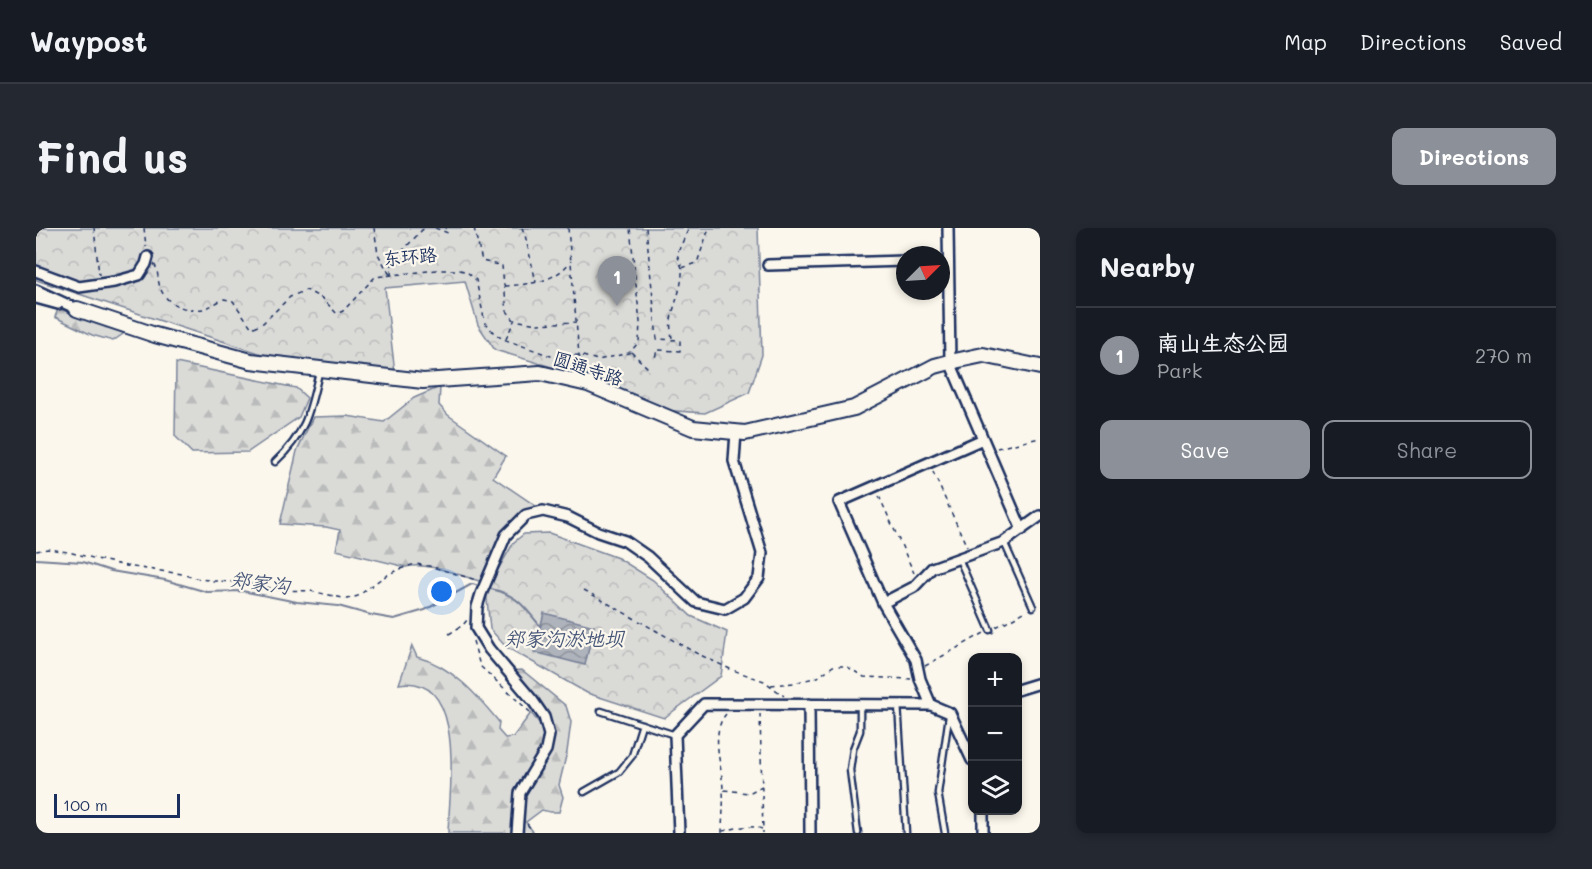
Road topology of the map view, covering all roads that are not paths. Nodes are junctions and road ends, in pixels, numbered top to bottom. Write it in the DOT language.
graph roads {
  1 [pos="948,228"];
  2 [pos="946,246"];
  3 [pos="148,257"];
  4 [pos="896,261"];
  5 [pos="768,265"];
  6 [pos="36,271"];
  7 [pos="36,290"];
  8 [pos="36,298"];
  9 [pos="947,300"];
  10 [pos="77,309"];
  11 [pos="950,362"];
  12 [pos="1040,367"];
  13 [pos="320,370"];
  14 [pos="736,432"];
  15 [pos="983,439"];
  16 [pos="275,462"];
  17 [pos="1040,516"];
  18 [pos="1022,530"];
  19 [pos="1004,542"];
  20 [pos="959,559"];
  21 [pos="883,603"];
  22 [pos="1033,607"];
  23 [pos="990,630"];
  24 [pos="1040,684"];
  25 [pos="1022,689"];
  26 [pos="809,704"];
  27 [pos="860,704"];
  28 [pos="897,705"];
  29 [pos="931,705"];
  30 [pos="601,711"];
  31 [pos="950,713"];
  32 [pos="642,724"];
  33 [pos="675,735"];
  34 [pos="968,751"];
  35 [pos="584,792"];
  36 [pos="982,815"];
  37 [pos="518,833"];
  38 [pos="679,833"];
  39 [pos="810,833"];
  40 [pos="858,833"];
  41 [pos="906,833"];
  42 [pos="945,833"];
  43 [pos="983,833"];
  1 -- 2 [label="street"];
  3 -- 6 [label="street"];
  4 -- 5 [label="street"];
  7 -- 10 [label="street"];
  8 -- 10 [label="street"];
  9 -- 11 [label="street"];
  10 -- 13 [label="street, 圆通寺路"];
  11 -- 12 [label="street, 圆通寺路"];
  11 -- 14 [label="street, 圆通寺路"];
  11 -- 15 [label="street"];
  13 -- 14 [label="street, 圆通寺路"];
  13 -- 16 [label="lane"];
  14 -- 37 [label="street"];
  15 -- 18 [label="street"];
  15 -- 21 [label="street"];
  17 -- 18 [label="street"];
  18 -- 19 [label="street"];
  19 -- 20 [label="street"];
  19 -- 22 [label="lane"];
  20 -- 21 [label="street"];
  20 -- 23 [label="lane"];
  21 -- 29 [label="street"];
  24 -- 25 [label="street"];
  26 -- 27 [label="street"];
  26 -- 33 [label="street"];
  26 -- 39 [label="street"];
  27 -- 28 [label="street"];
  27 -- 40 [label="lane"];
  28 -- 29 [label="street"];
  28 -- 41 [label="lane"];
  29 -- 31 [label="street"];
  30 -- 32 [label="lane"];
  31 -- 34 [label="street"];
  31 -- 42 [label="lane"];
  32 -- 33 [label="lane"];
  32 -- 35 [label="lane"];
  33 -- 38 [label="street"];
  36 -- 43 [label="street"];
}
